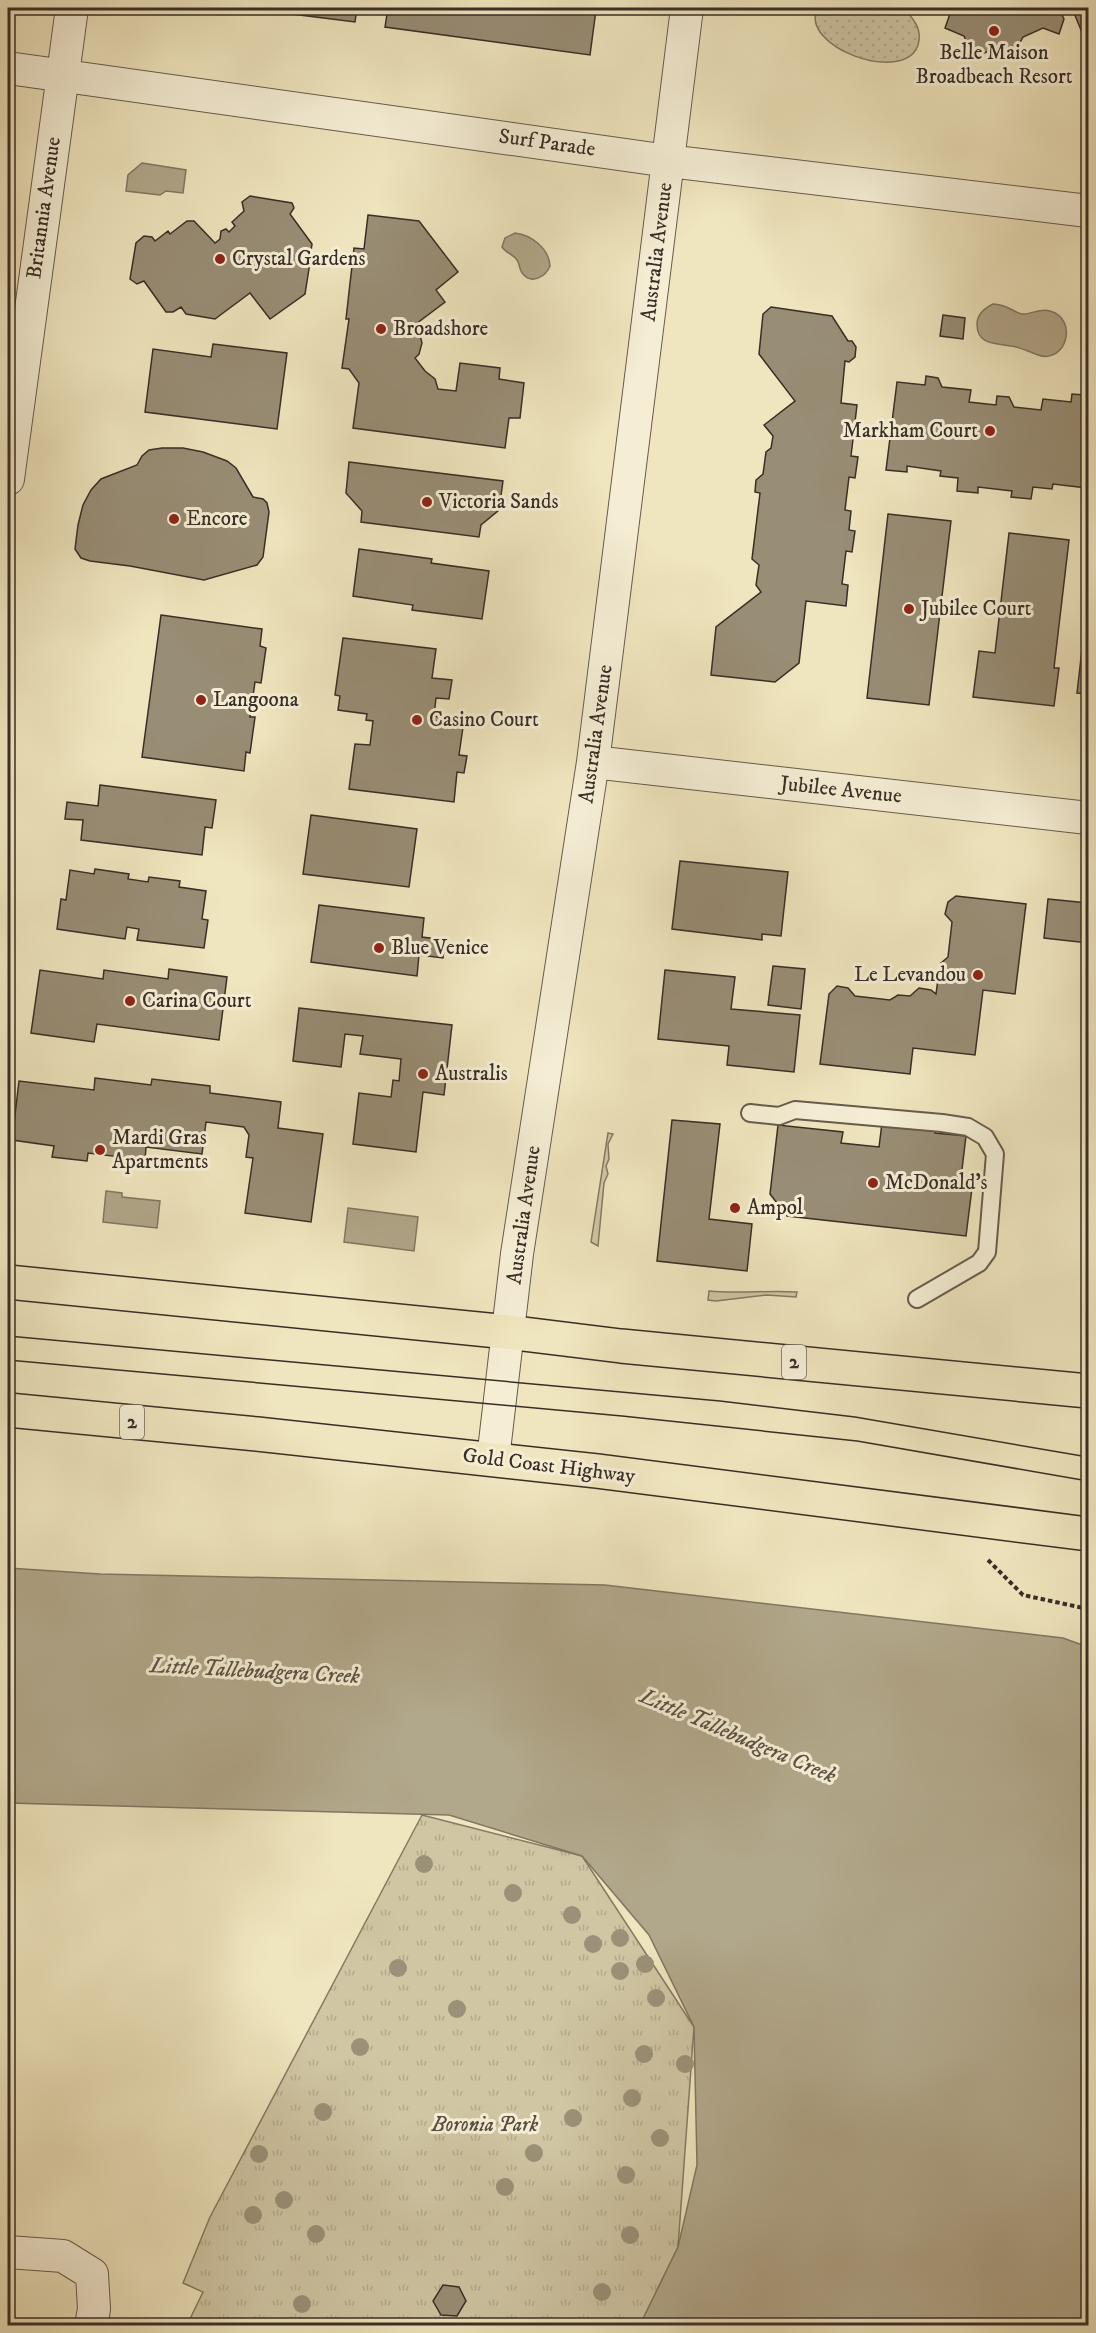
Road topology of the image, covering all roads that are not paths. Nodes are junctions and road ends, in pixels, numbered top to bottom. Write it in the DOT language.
graph roads {
  1 [pos="72,8"];
  2 [pos="687,8"];
  3 [pos="8,68"];
  4 [pos="63,75"];
  5 [pos="668,160"];
  6 [pos="1089,211"];
  7 [pos="8,479"];
  8 [pos="593,762"];
  9 [pos="1089,818"];
  10 [pos="750,1113"];
  11 [pos="8,1282"];
  12 [pos="917,1299"];
  13 [pos="508,1332"];
  14 [pos="1089,1391"];
  15 [pos="8,1410"];
  16 [pos="493,1460"];
  17 [pos="1089,1534"];
  18 [pos="8,2252"];
  19 [pos="91,2325"];
  1 -- 4 [label="street, Britannia Avenue"];
  2 -- 5 [label="street, Australia Avenue"];
  3 -- 4 [label="street, Surf Parade"];
  4 -- 5 [label="street, Surf Parade"];
  4 -- 7 [label="street, Britannia Avenue"];
  5 -- 6 [label="street, Surf Parade"];
  5 -- 8 [label="street, Australia Avenue"];
  8 -- 9 [label="street, Jubilee Avenue"];
  8 -- 13 [label="street, Australia Avenue"];
  10 -- 12 [label="lane"];
  11 -- 13 [label="highway, 2"];
  13 -- 14 [label="highway, 2"];
  13 -- 16 [label="street, Australia Avenue"];
  15 -- 16 [label="highway, Gold Coast Highway / 2"];
  16 -- 17 [label="highway, Gold Coast Highway / 2"];
  18 -- 19 [label="street"];
}
